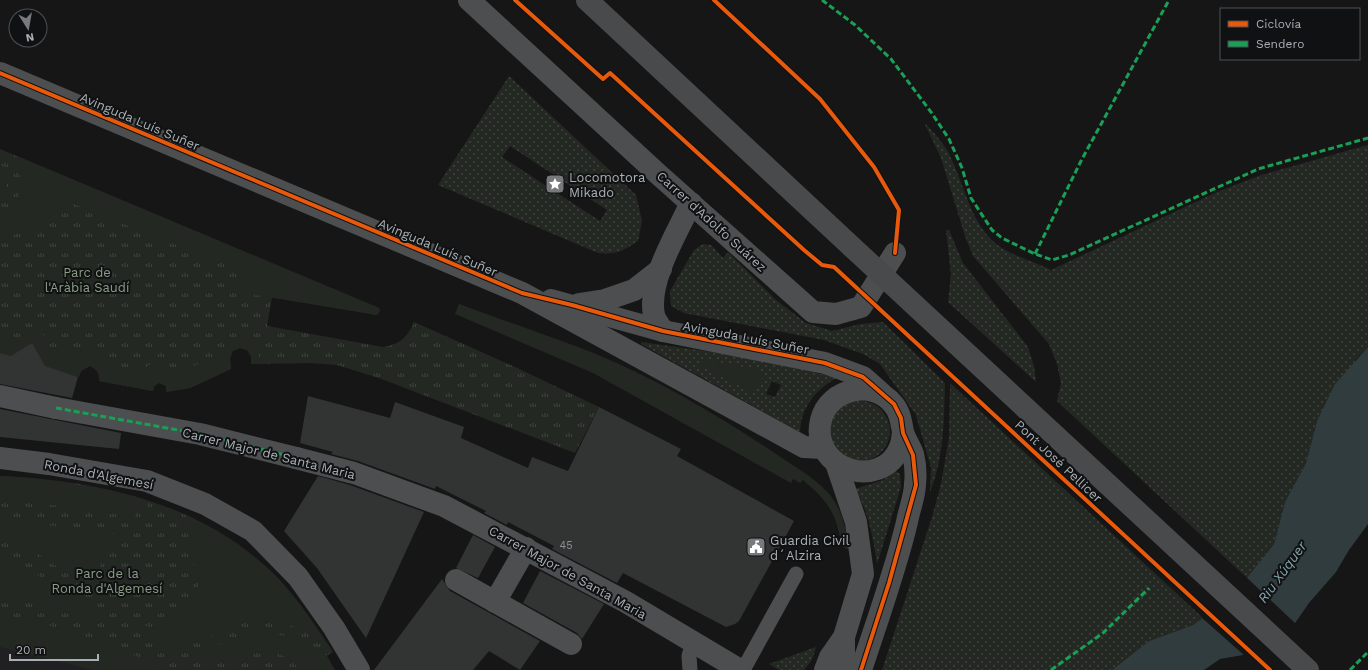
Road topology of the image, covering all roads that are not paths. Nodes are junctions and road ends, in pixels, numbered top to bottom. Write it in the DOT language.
graph roads {
  1 [pos="469,0"];
  2 [pos="587,0"];
  3 [pos="0,73"];
  4 [pos="691,203"];
  5 [pos="895,253"];
  6 [pos="661,269"];
  7 [pos="522,293"];
  8 [pos="572,305"];
  9 [pos="663,330"];
  10 [pos="882,394"];
  11 [pos="0,396"];
  12 [pos="904,433"];
  13 [pos="830,456"];
  14 [pos="0,458"];
  15 [pos="526,548"];
  16 [pos="796,574"];
  17 [pos="456,580"];
  18 [pos="495,602"];
  19 [pos="844,637"];
  20 [pos="693,643"];
  21 [pos="571,644"];
  22 [pos="359,670"];
  23 [pos="690,670"];
  24 [pos="740,670"];
  25 [pos="743,670"];
  26 [pos="826,670"];
  27 [pos="842,670"];
  28 [pos="861,670"];
  29 [pos="1308,670"];
  1 -- 4 [label="street, Carrer d'Adolfo Suárez"];
  2 -- 29 [label="main road, Pont José Pellicer, bridge"];
  3 -- 7 [label="street, Avinguda Luís Suñer"];
  4 -- 5 [label="street, Carrer d'Adolfo Suárez"];
  4 -- 6 [label="street"];
  6 -- 8 [label="street"];
  6 -- 9 [label="street"];
  7 -- 8 [label="street, Avinguda Luís Suñer"];
  7 -- 13 [label="street, Avinguda Luís Suñer"];
  8 -- 9 [label="street, Avinguda Luís Suñer"];
  9 -- 10 [label="street, Avinguda Luís Suñer"];
  10 -- 12 [label="street"];
  10 -- 13 [label="street"];
  11 -- 15 [label="street, Carrer Major de Santa Maria"];
  12 -- 13 [label="street"];
  12 -- 28 [label="street"];
  13 -- 19 [label="street"];
  14 -- 22 [label="street, Ronda d'Algemesí"];
  15 -- 18 [label="street"];
  15 -- 20 [label="street, Carrer Major de Santa Maria"];
  16 -- 25 [label="lane"];
  17 -- 18 [label="street"];
  18 -- 21 [label="street"];
  19 -- 26 [label="street"];
  19 -- 27 [label="street"];
  20 -- 23 [label="lane"];
  20 -- 24 [label="street, Carrer Major de Santa Maria"];
}
